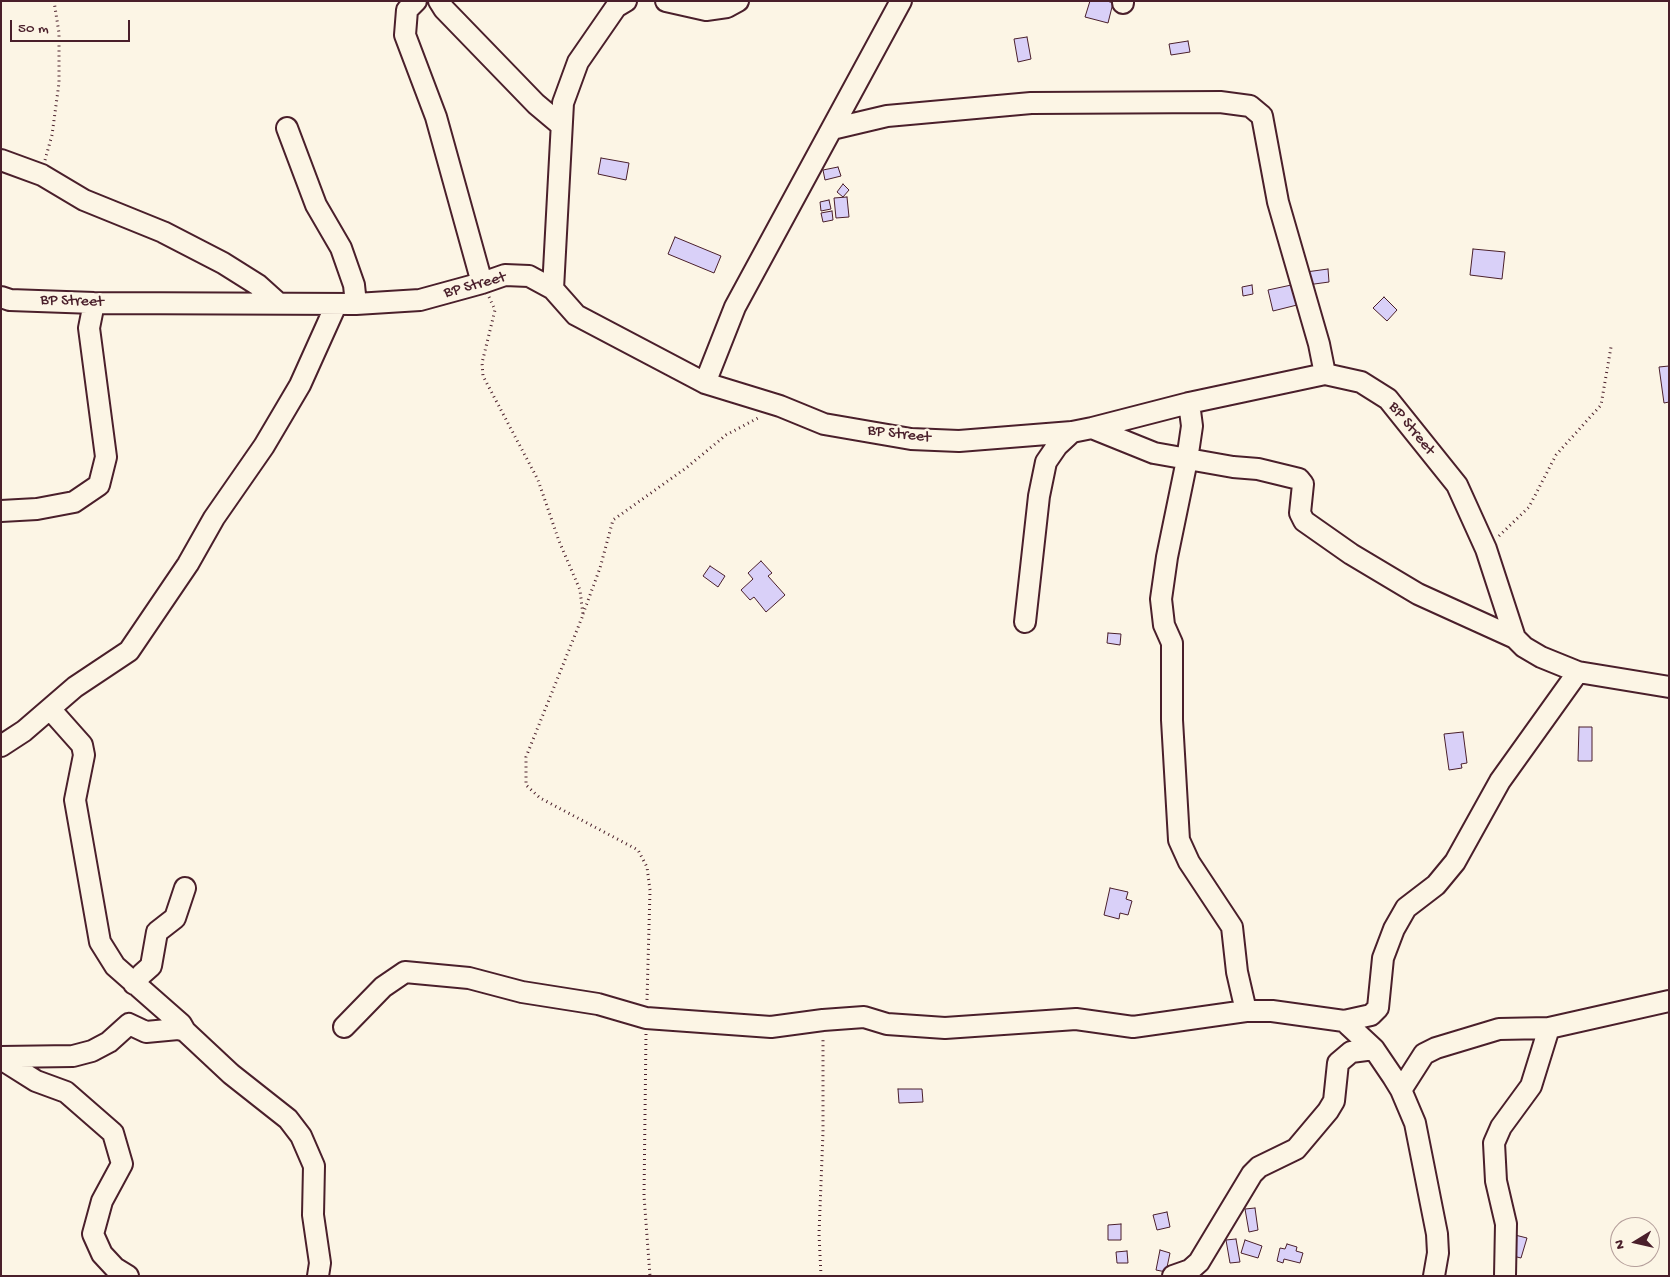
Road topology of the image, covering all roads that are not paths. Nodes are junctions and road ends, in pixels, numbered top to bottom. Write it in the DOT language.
graph roads {
  1 [pos="416,1"];
  2 [pos="439,1"];
  3 [pos="626,1"];
  4 [pos="666,1"];
  5 [pos="738,1"];
  6 [pos="901,1"];
  7 [pos="561,125"];
  8 [pos="287,128"];
  9 [pos="832,129"];
  10 [pos="1,160"];
  11 [pos="482,283"];
  12 [pos="552,289"];
  13 [pos="1,297"];
  14 [pos="94,303"];
  15 [pos="278,303"];
  16 [pos="356,304"];
  17 [pos="336,305"];
  18 [pos="1325,374"];
  19 [pos="705,382"];
  20 [pos="1189,403"];
  21 [pos="1092,428"];
  22 [pos="1072,432"];
  23 [pos="1187,460"];
  24 [pos="1,511"];
  25 [pos="1024,622"];
  26 [pos="1515,638"];
  27 [pos="1578,672"];
  28 [pos="1669,687"];
  29 [pos="50,709"];
  30 [pos="1,746"];
  31 [pos="185,888"];
  32 [pos="134,984"];
  33 [pos="1669,1001"];
  34 [pos="1246,1011"];
  35 [pos="1344,1021"];
  36 [pos="344,1027"];
  37 [pos="1549,1028"];
  38 [pos="184,1031"];
  39 [pos="1374,1049"];
  40 [pos="1,1058"];
  41 [pos="1401,1090"];
  42 [pos="128,1276"];
  43 [pos="318,1276"];
  44 [pos="1173,1276"];
  45 [pos="1434,1276"];
  46 [pos="1505,1276"];
  1 -- 11 [label="street"];
  2 -- 7 [label="street"];
  3 -- 7 [label="street"];
  4 -- 5 [label="street"];
  6 -- 9 [label="street"];
  7 -- 12 [label="street"];
  8 -- 16 [label="street"];
  9 -- 18 [label="street"];
  9 -- 19 [label="street"];
  10 -- 15 [label="street"];
  11 -- 12 [label="street, BP Street"];
  11 -- 16 [label="street, BP Street"];
  12 -- 19 [label="street, BP Street"];
  13 -- 14 [label="street, BP Street"];
  14 -- 15 [label="street, BP Street"];
  14 -- 24 [label="street"];
  15 -- 17 [label="street, BP Street"];
  16 -- 17 [label="street, BP Street"];
  17 -- 29 [label="street"];
  18 -- 20 [label="street, BP Street"];
  18 -- 26 [label="street, BP Street"];
  19 -- 22 [label="street, BP Street"];
  20 -- 21 [label="street, BP Street"];
  20 -- 23 [label="street"];
  21 -- 22 [label="street, BP Street"];
  21 -- 23 [label="street"];
  22 -- 25 [label="street"];
  23 -- 26 [label="street"];
  23 -- 34 [label="street"];
  26 -- 27 [label="street"];
  27 -- 28 [label="street"];
  27 -- 35 [label="street"];
  29 -- 30 [label="street"];
  29 -- 32 [label="street"];
  31 -- 32 [label="street"];
  32 -- 38 [label="street"];
  33 -- 37 [label="street"];
  34 -- 35 [label="street"];
  34 -- 36 [label="street"];
  35 -- 39 [label="street"];
  37 -- 41 [label="street"];
  37 -- 46 [label="street"];
  38 -- 40 [label="street"];
  38 -- 43 [label="street"];
  39 -- 41 [label="street"];
  39 -- 44 [label="street"];
  40 -- 42 [label="street"];
  41 -- 45 [label="street"];
}
